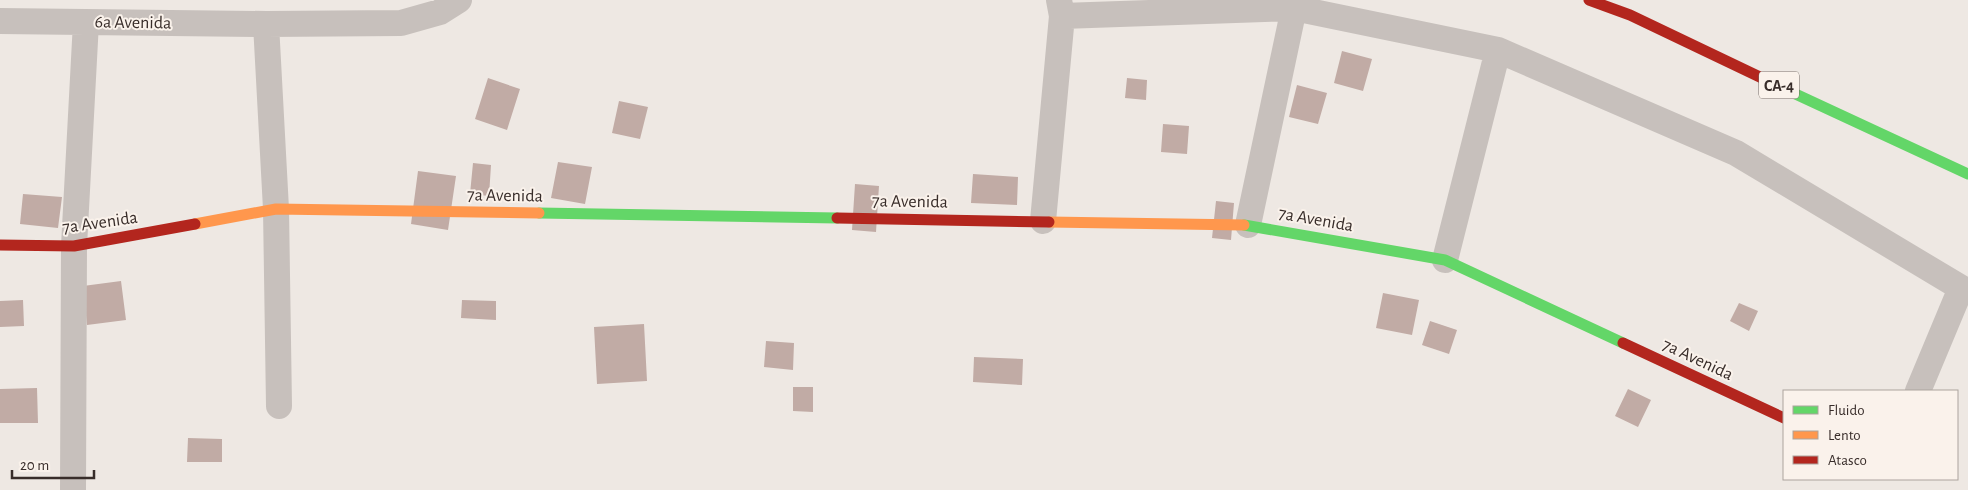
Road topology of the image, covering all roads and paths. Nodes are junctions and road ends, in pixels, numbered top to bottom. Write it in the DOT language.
graph roads {
  1 [pos="459,0"];
  2 [pos="1589,0"];
  3 [pos="1060,8"];
  4 [pos="1294,8"];
  5 [pos="0,21"];
  6 [pos="86,22"];
  7 [pos="266,24"];
  8 [pos="1498,50"];
  9 [pos="1968,174"];
  10 [pos="276,209"];
  11 [pos="1043,221"];
  12 [pos="1248,225"];
  13 [pos="0,245"];
  14 [pos="74,246"];
  15 [pos="1445,260"];
  16 [pos="1965,290"];
  17 [pos="1918,390"];
  18 [pos="279,406"];
  19 [pos="1783,418"];
  20 [pos="73,490"];
  1 -- 7 [label="street, 6a Avenida"];
  2 -- 9 [label="street, CA-4"];
  3 -- 4 [label="street"];
  3 -- 11 [label="street"];
  4 -- 8 [label="street"];
  4 -- 12 [label="street"];
  5 -- 6 [label="street, 6a Avenida"];
  6 -- 7 [label="street, 6a Avenida"];
  6 -- 14 [label="street"];
  7 -- 10 [label="street"];
  8 -- 15 [label="street"];
  8 -- 16 [label="street"];
  10 -- 11 [label="street, 7a Avenida"];
  10 -- 14 [label="street, 7a Avenida"];
  10 -- 18 [label="street"];
  11 -- 12 [label="street, 7a Avenida"];
  12 -- 15 [label="street, 7a Avenida"];
  13 -- 14 [label="street, 7a Avenida"];
  14 -- 20 [label="street"];
  15 -- 19 [label="street, 7a Avenida"];
  16 -- 17 [label="street"];
}
